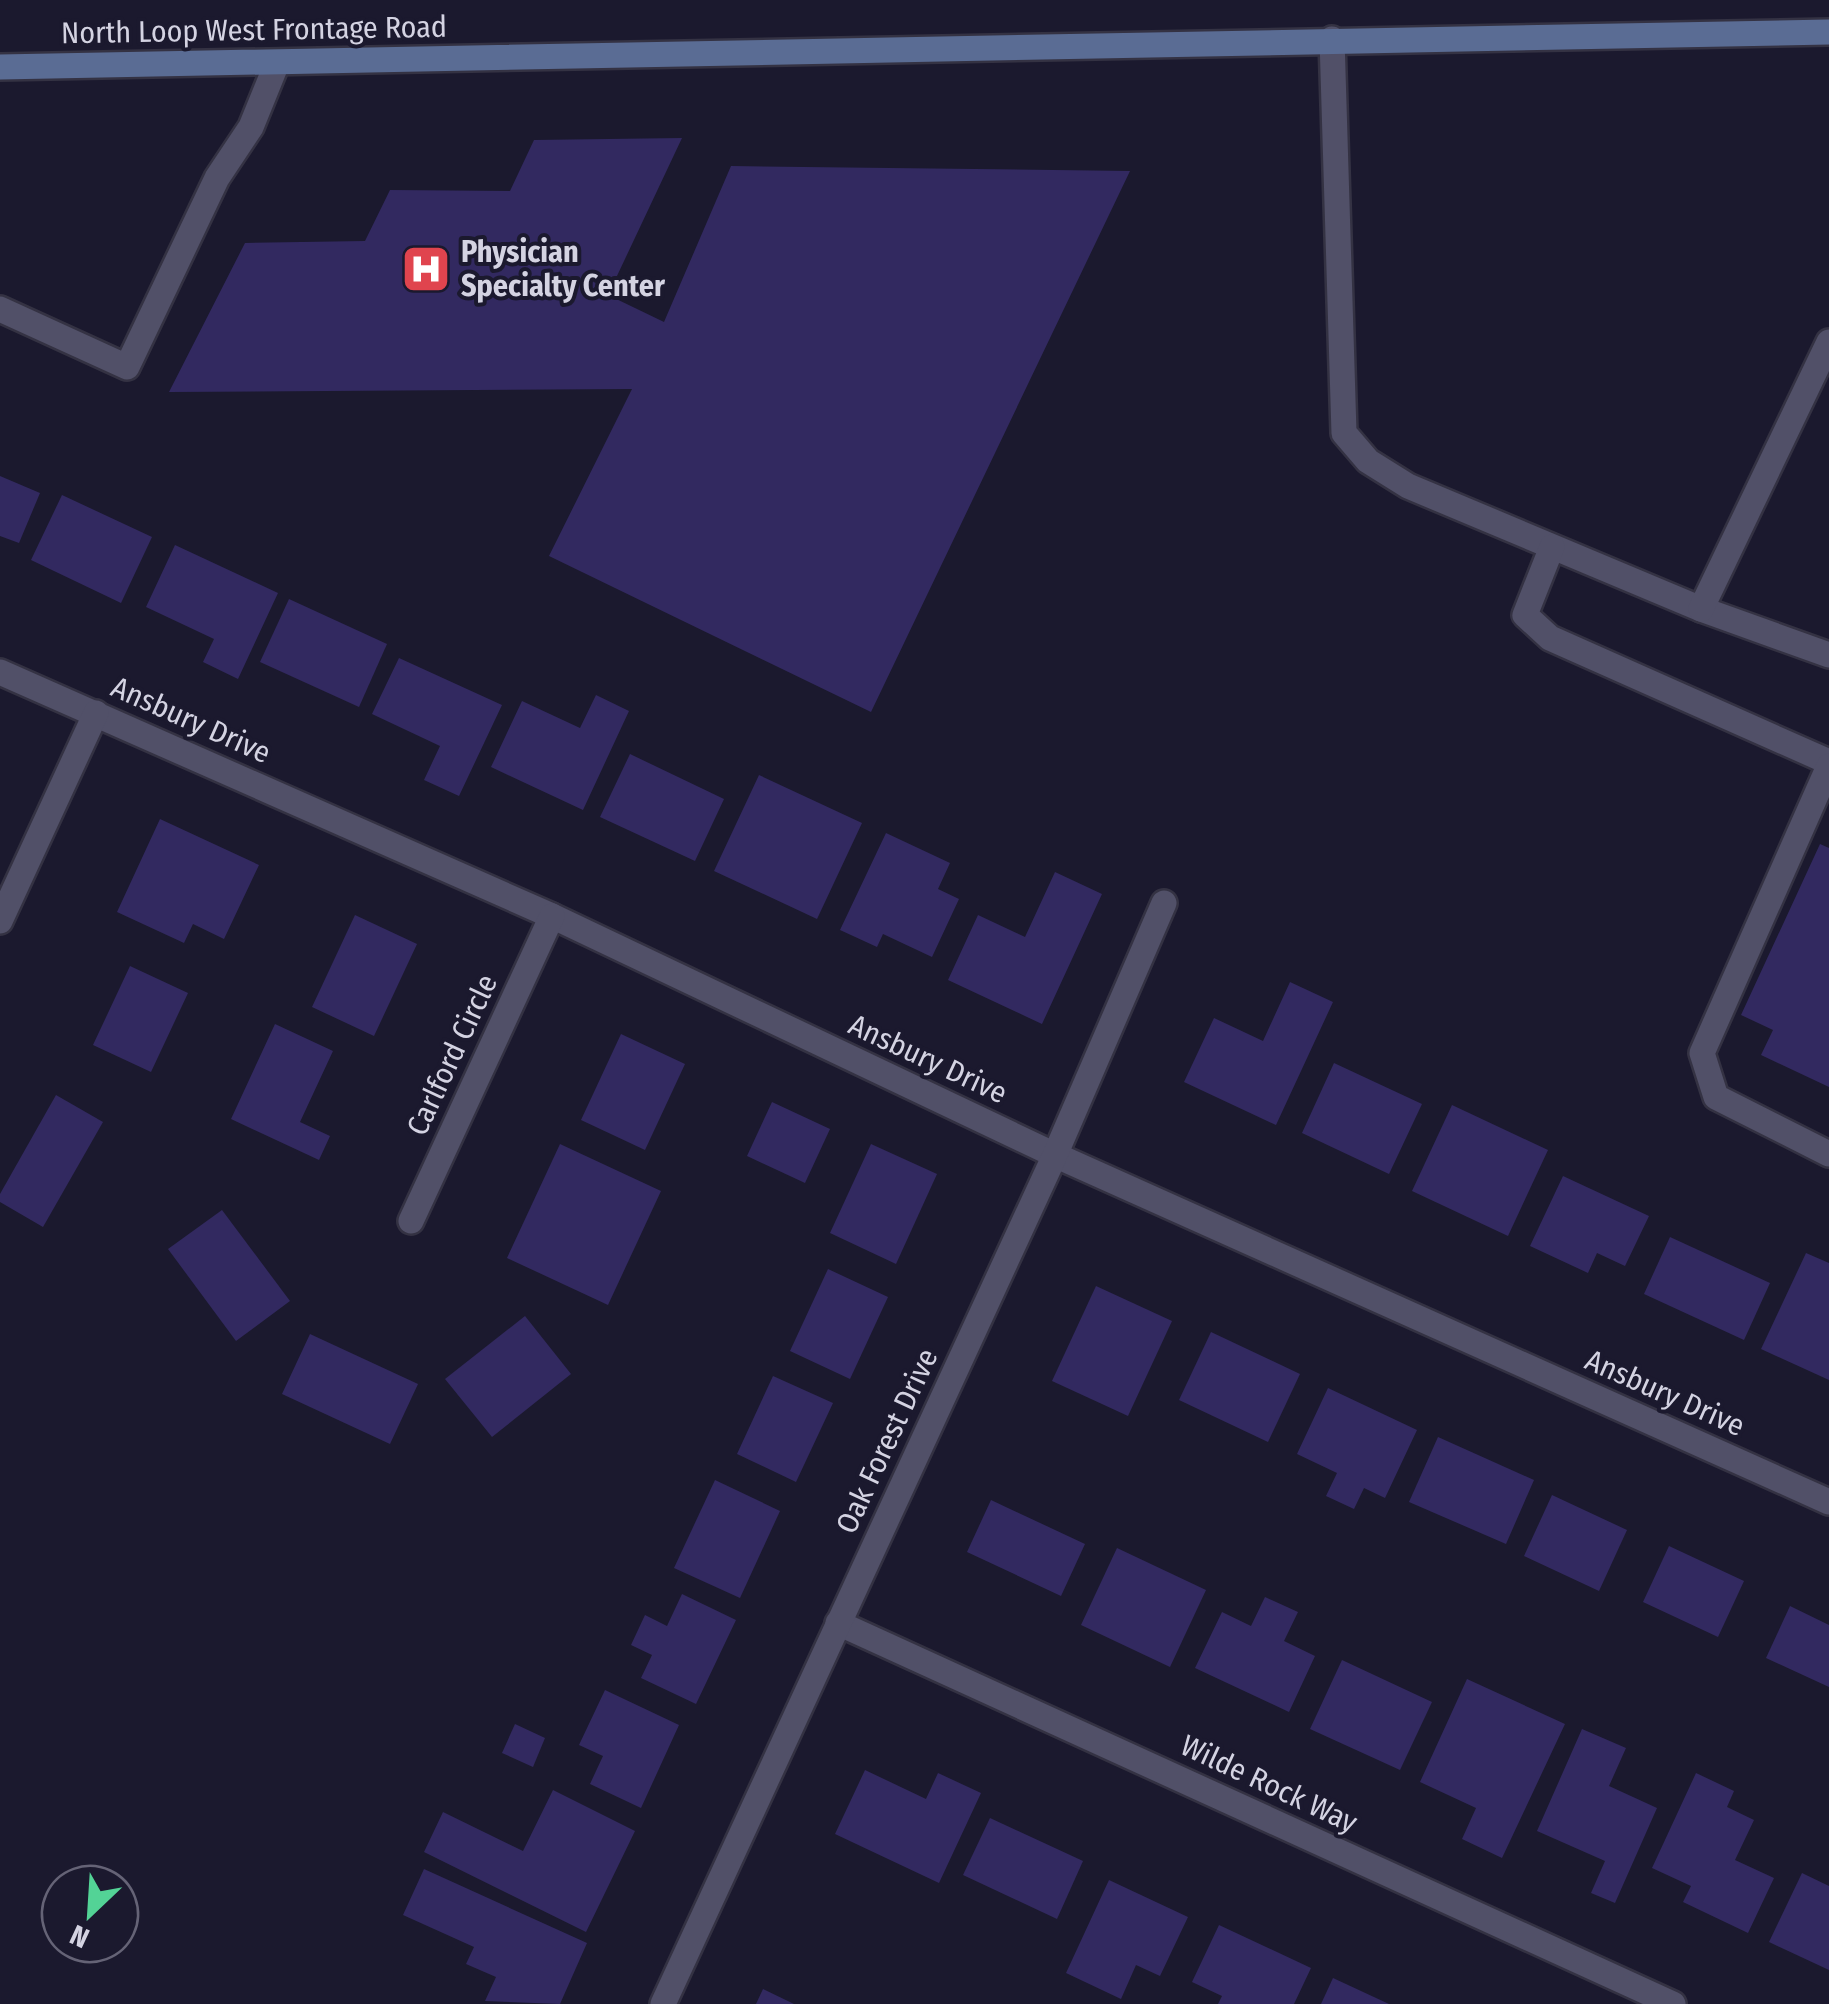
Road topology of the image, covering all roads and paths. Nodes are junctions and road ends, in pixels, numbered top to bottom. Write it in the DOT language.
graph roads {
  1 [pos="1829,32"];
  2 [pos="1332,39"];
  3 [pos="277,64"];
  4 [pos="0,67"];
  5 [pos="0,308"];
  6 [pos="1829,342"];
  7 [pos="1552,547"];
  8 [pos="1701,609"];
  9 [pos="1829,654"];
  10 [pos="0,672"];
  11 [pos="96,714"];
  12 [pos="1829,764"];
  13 [pos="1164,903"];
  14 [pos="552,916"];
  15 [pos="0,921"];
  16 [pos="1829,1154"];
  17 [pos="1055,1155"];
  18 [pos="411,1222"];
  19 [pos="1829,1502"];
  20 [pos="838,1623"];
  21 [pos="663,2004"];
  22 [pos="1673,2004"];
  1 -- 2 [label="main road, North Loop West Frontage Road"];
  2 -- 3 [label="main road, North Loop West Frontage Road"];
  2 -- 7 [label="street"];
  3 -- 4 [label="main road, North Loop West Frontage Road"];
  3 -- 5 [label="street"];
  6 -- 8 [label="street"];
  7 -- 8 [label="street"];
  7 -- 12 [label="street"];
  8 -- 9 [label="street"];
  10 -- 11 [label="street, Ansbury Drive"];
  11 -- 14 [label="street, Ansbury Drive"];
  11 -- 15 [label="street"];
  12 -- 16 [label="street"];
  13 -- 17 [label="street, Oak Forest Drive"];
  14 -- 17 [label="street, Ansbury Drive"];
  14 -- 18 [label="street, Carlford Circle"];
  17 -- 19 [label="street, Ansbury Drive"];
  17 -- 20 [label="street, Oak Forest Drive"];
  20 -- 21 [label="street, Oak Forest Drive"];
  20 -- 22 [label="street, Wilde Rock Way"];
}
